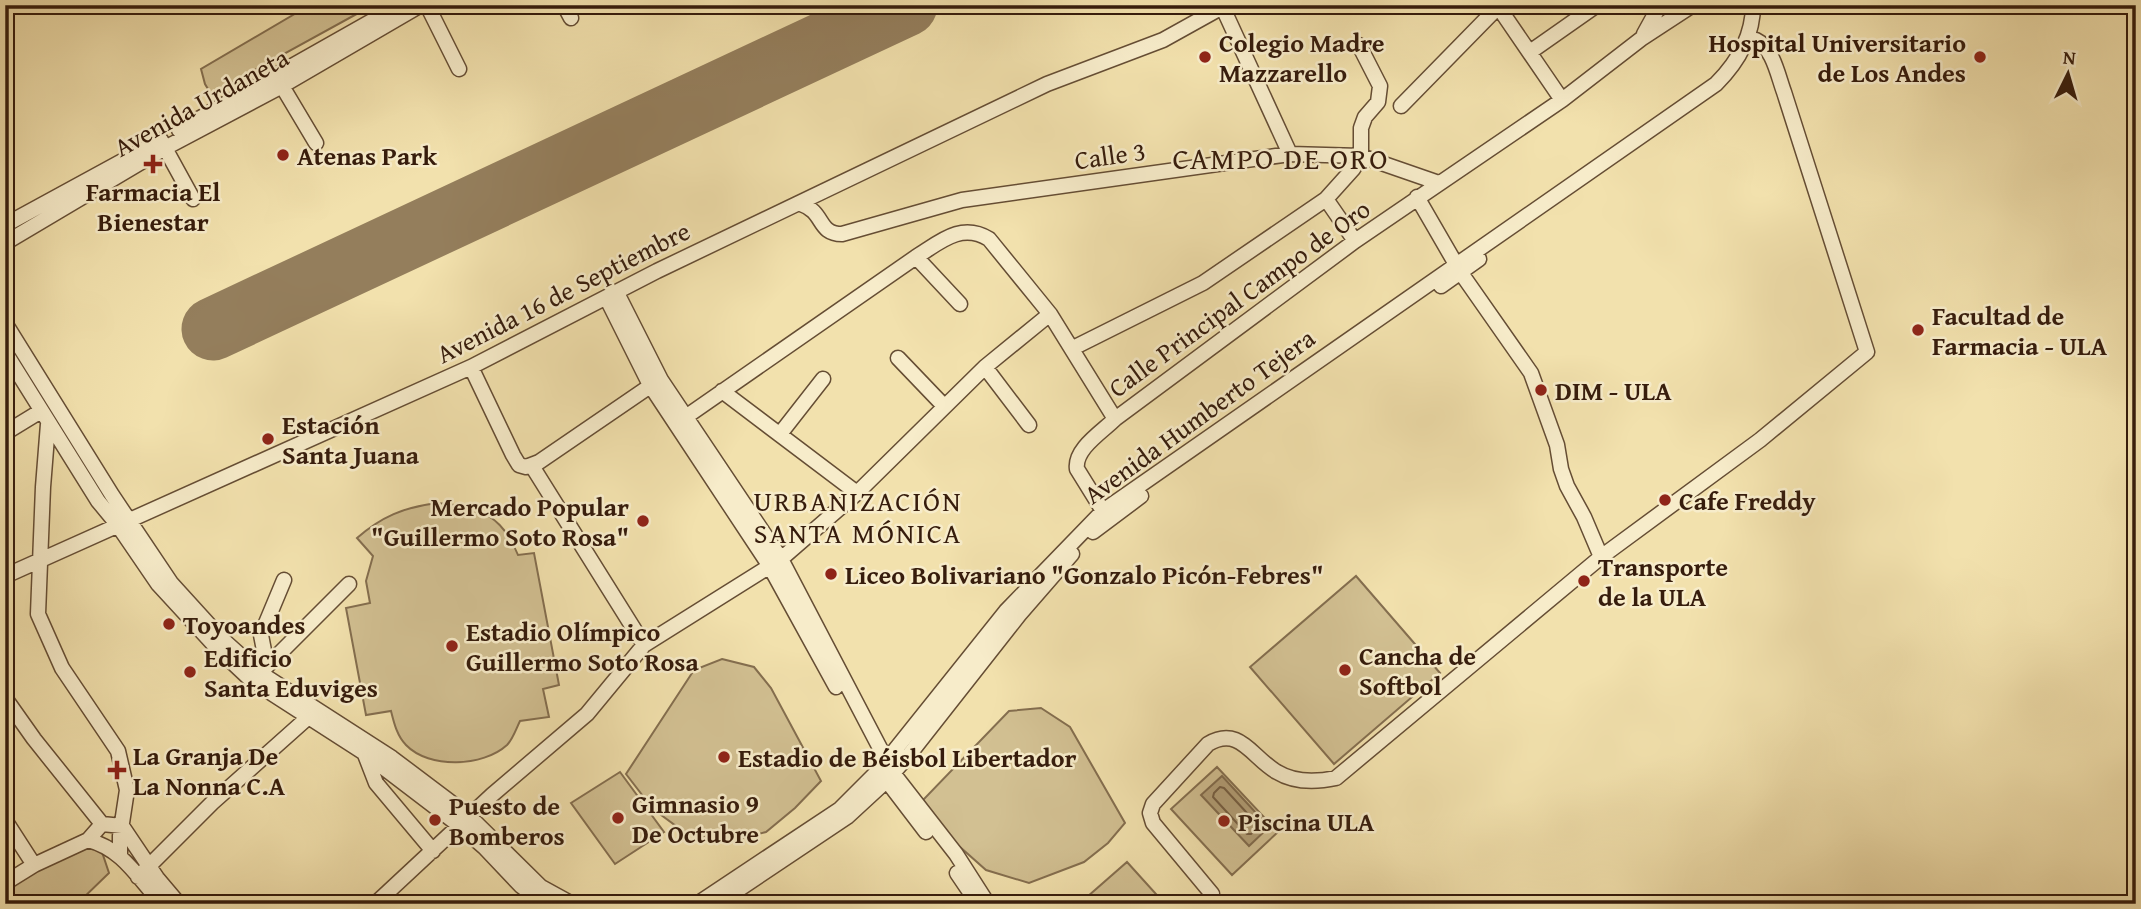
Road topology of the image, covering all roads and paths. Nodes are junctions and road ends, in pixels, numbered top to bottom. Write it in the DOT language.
graph roads {
  1 [pos="400,5"];
  2 [pos="424,5"];
  3 [pos="1597,5"];
  4 [pos="1660,5"];
  5 [pos="1693,5"];
  6 [pos="1753,5"];
  7 [pos="1760,5"];
  8 [pos="1498,6"];
  9 [pos="1224,7"];
  10 [pos="1641,39"];
  11 [pos="1756,40"];
  12 [pos="1359,46"];
  13 [pos="1530,52"];
  14 [pos="459,69"];
  15 [pos="282,86"];
  16 [pos="1562,100"];
  17 [pos="1402,106"];
  18 [pos="316,144"];
  19 [pos="165,148"];
  20 [pos="1290,154"];
  21 [pos="1361,156"];
  22 [pos="1439,183"];
  23 [pos="1417,197"];
  24 [pos="193,199"];
  25 [pos="1326,199"];
  26 [pos="801,204"];
  27 [pos="5,225"];
  28 [pos="1355,241"];
  29 [pos="5,243"];
  30 [pos="916,257"];
  31 [pos="1458,268"];
  32 [pos="612,296"];
  33 [pos="960,304"];
  34 [pos="1050,314"];
  35 [pos="5,323"];
  36 [pos="1073,348"];
  37 [pos="5,352"];
  38 [pos="898,358"];
  39 [pos="471,367"];
  40 [pos="985,367"];
  41 [pos="823,379"];
  42 [pos="655,383"];
  43 [pos="722,391"];
  44 [pos="944,406"];
  45 [pos="45,418"];
  46 [pos="1115,419"];
  47 [pos="680,421"];
  48 [pos="1029,425"];
  49 [pos="5,433"];
  50 [pos="780,435"];
  51 [pos="532,466"];
  52 [pos="857,493"];
  53 [pos="1103,511"];
  54 [pos="123,521"];
  55 [pos="1601,558"];
  56 [pos="41,561"];
  57 [pos="775,562"];
  58 [pos="5,576"];
  59 [pos="284,580"];
  60 [pos="349,584"];
  61 [pos="645,645"];
  62 [pos="263,670"];
  63 [pos="5,698"];
  64 [pos="312,714"];
  65 [pos="363,752"];
  66 [pos="886,771"];
  67 [pos="5,820"];
  68 [pos="465,821"];
  69 [pos="102,824"];
  70 [pos="122,826"];
  71 [pos="88,839"];
  72 [pos="433,851"];
  73 [pos="120,854"];
  74 [pos="34,865"];
  75 [pos="148,866"];
  76 [pos="138,877"];
  77 [pos="5,883"];
  78 [pos="1212,894"];
  79 [pos="162,904"];
  80 [pos="179,904"];
  81 [pos="375,904"];
  82 [pos="545,904"];
  83 [pos="572,904"];
  84 [pos="697,904"];
  85 [pos="717,904"];
  86 [pos="978,904"];
  87 [pos="988,904"];
  1 -- 27 [label="street, Avenida Urdaneta"];
  2 -- 14 [label="street"];
  2 -- 15 [label="street, Avenida Urdaneta"];
  3 -- 13 [label="street"];
  4 -- 10 [label="street"];
  5 -- 10 [label="street, Calle Principal Campo de Oro"];
  6 -- 31 [label="street, Avenida Humberto Tejera"];
  7 -- 11 [label="street, Avenida Humberto Tejera"];
  8 -- 13 [label="street"];
  8 -- 17 [label="street"];
  9 -- 20 [label="street"];
  9 -- 26 [label="street, Avenida 16 de Septiembre"];
  10 -- 16 [label="street, Calle Principal Campo de Oro"];
  11 -- 31 [label="street, Avenida Humberto Tejera"];
  11 -- 55 [label="street"];
  12 -- 21 [label="street"];
  13 -- 16 [label="street"];
  15 -- 18 [label="street"];
  15 -- 19 [label="street, Avenida Urdaneta"];
  16 -- 22 [label="street, Calle Principal Campo de Oro"];
  19 -- 24 [label="street"];
  19 -- 29 [label="street, Avenida Urdaneta"];
  20 -- 21 [label="street, Calle 3"];
  20 -- 26 [label="street, Calle 3"];
  21 -- 22 [label="street, Calle 3"];
  21 -- 25 [label="street"];
  22 -- 23 [label="street, Calle Principal Campo de Oro"];
  23 -- 28 [label="street, Calle Principal Campo de Oro"];
  23 -- 31 [label="street"];
  25 -- 28 [label="street"];
  25 -- 36 [label="street"];
  26 -- 32 [label="street, Avenida 16 de Septiembre"];
  28 -- 46 [label="street, Calle Principal Campo de Oro"];
  30 -- 33 [label="street"];
  30 -- 34 [label="street"];
  30 -- 43 [label="street"];
  31 -- 53 [label="street, Avenida Humberto Tejera"];
  31 -- 55 [label="street"];
  31 -- 66 [label="street, Avenida Humberto Tejera"];
  32 -- 39 [label="street, Avenida 16 de Septiembre"];
  32 -- 42 [label="street"];
  34 -- 36 [label="street"];
  34 -- 40 [label="street"];
  35 -- 54 [label="street"];
  36 -- 46 [label="street"];
  37 -- 45 [label="street"];
  38 -- 44 [label="street"];
  39 -- 51 [label="street"];
  39 -- 54 [label="street, Avenida 16 de Septiembre"];
  40 -- 44 [label="street"];
  40 -- 48 [label="street"];
  41 -- 50 [label="street"];
  42 -- 47 [label="street"];
  42 -- 51 [label="street"];
  43 -- 47 [label="street"];
  43 -- 50 [label="street"];
  44 -- 52 [label="street"];
  45 -- 49 [label="street"];
  45 -- 54 [label="street"];
  45 -- 56 [label="street"];
  46 -- 53 [label="street, Calle Principal Campo de Oro"];
  47 -- 57 [label="street"];
  50 -- 52 [label="street"];
  51 -- 61 [label="street"];
  52 -- 57 [label="street"];
  53 -- 66 [label="street, Avenida Humberto Tejera"];
  54 -- 56 [label="street, Avenida 16 de Septiembre"];
  54 -- 62 [label="street"];
  54 -- 64 [label="street"];
  55 -- 78 [label="street"];
  56 -- 58 [label="street, Avenida 16 de Septiembre"];
  56 -- 70 [label="street"];
  57 -- 61 [label="street"];
  57 -- 66 [label="street"];
  59 -- 62 [label="street"];
  60 -- 62 [label="street"];
  61 -- 68 [label="street"];
  62 -- 64 [label="street"];
  63 -- 69 [label="street"];
  64 -- 65 [label="street"];
  64 -- 68 [label="street"];
  64 -- 75 [label="street"];
  65 -- 68 [label="street"];
  65 -- 72 [label="street"];
  66 -- 84 [label="street, Avenida Humberto Tejera"];
  66 -- 85 [label="street, Avenida Humberto Tejera"];
  66 -- 86 [label="street"];
  66 -- 87 [label="street"];
  67 -- 74 [label="street"];
  68 -- 72 [label="street"];
  68 -- 82 [label="street"];
  68 -- 83 [label="street"];
  69 -- 70 [label="street"];
  69 -- 71 [label="street"];
  70 -- 73 [label="street"];
  70 -- 75 [label="street"];
  71 -- 73 [label="street"];
  71 -- 74 [label="street"];
  72 -- 81 [label="street"];
  73 -- 76 [label="street"];
  74 -- 77 [label="street"];
  75 -- 76 [label="street"];
  75 -- 80 [label="street"];
  76 -- 79 [label="street"];
}
